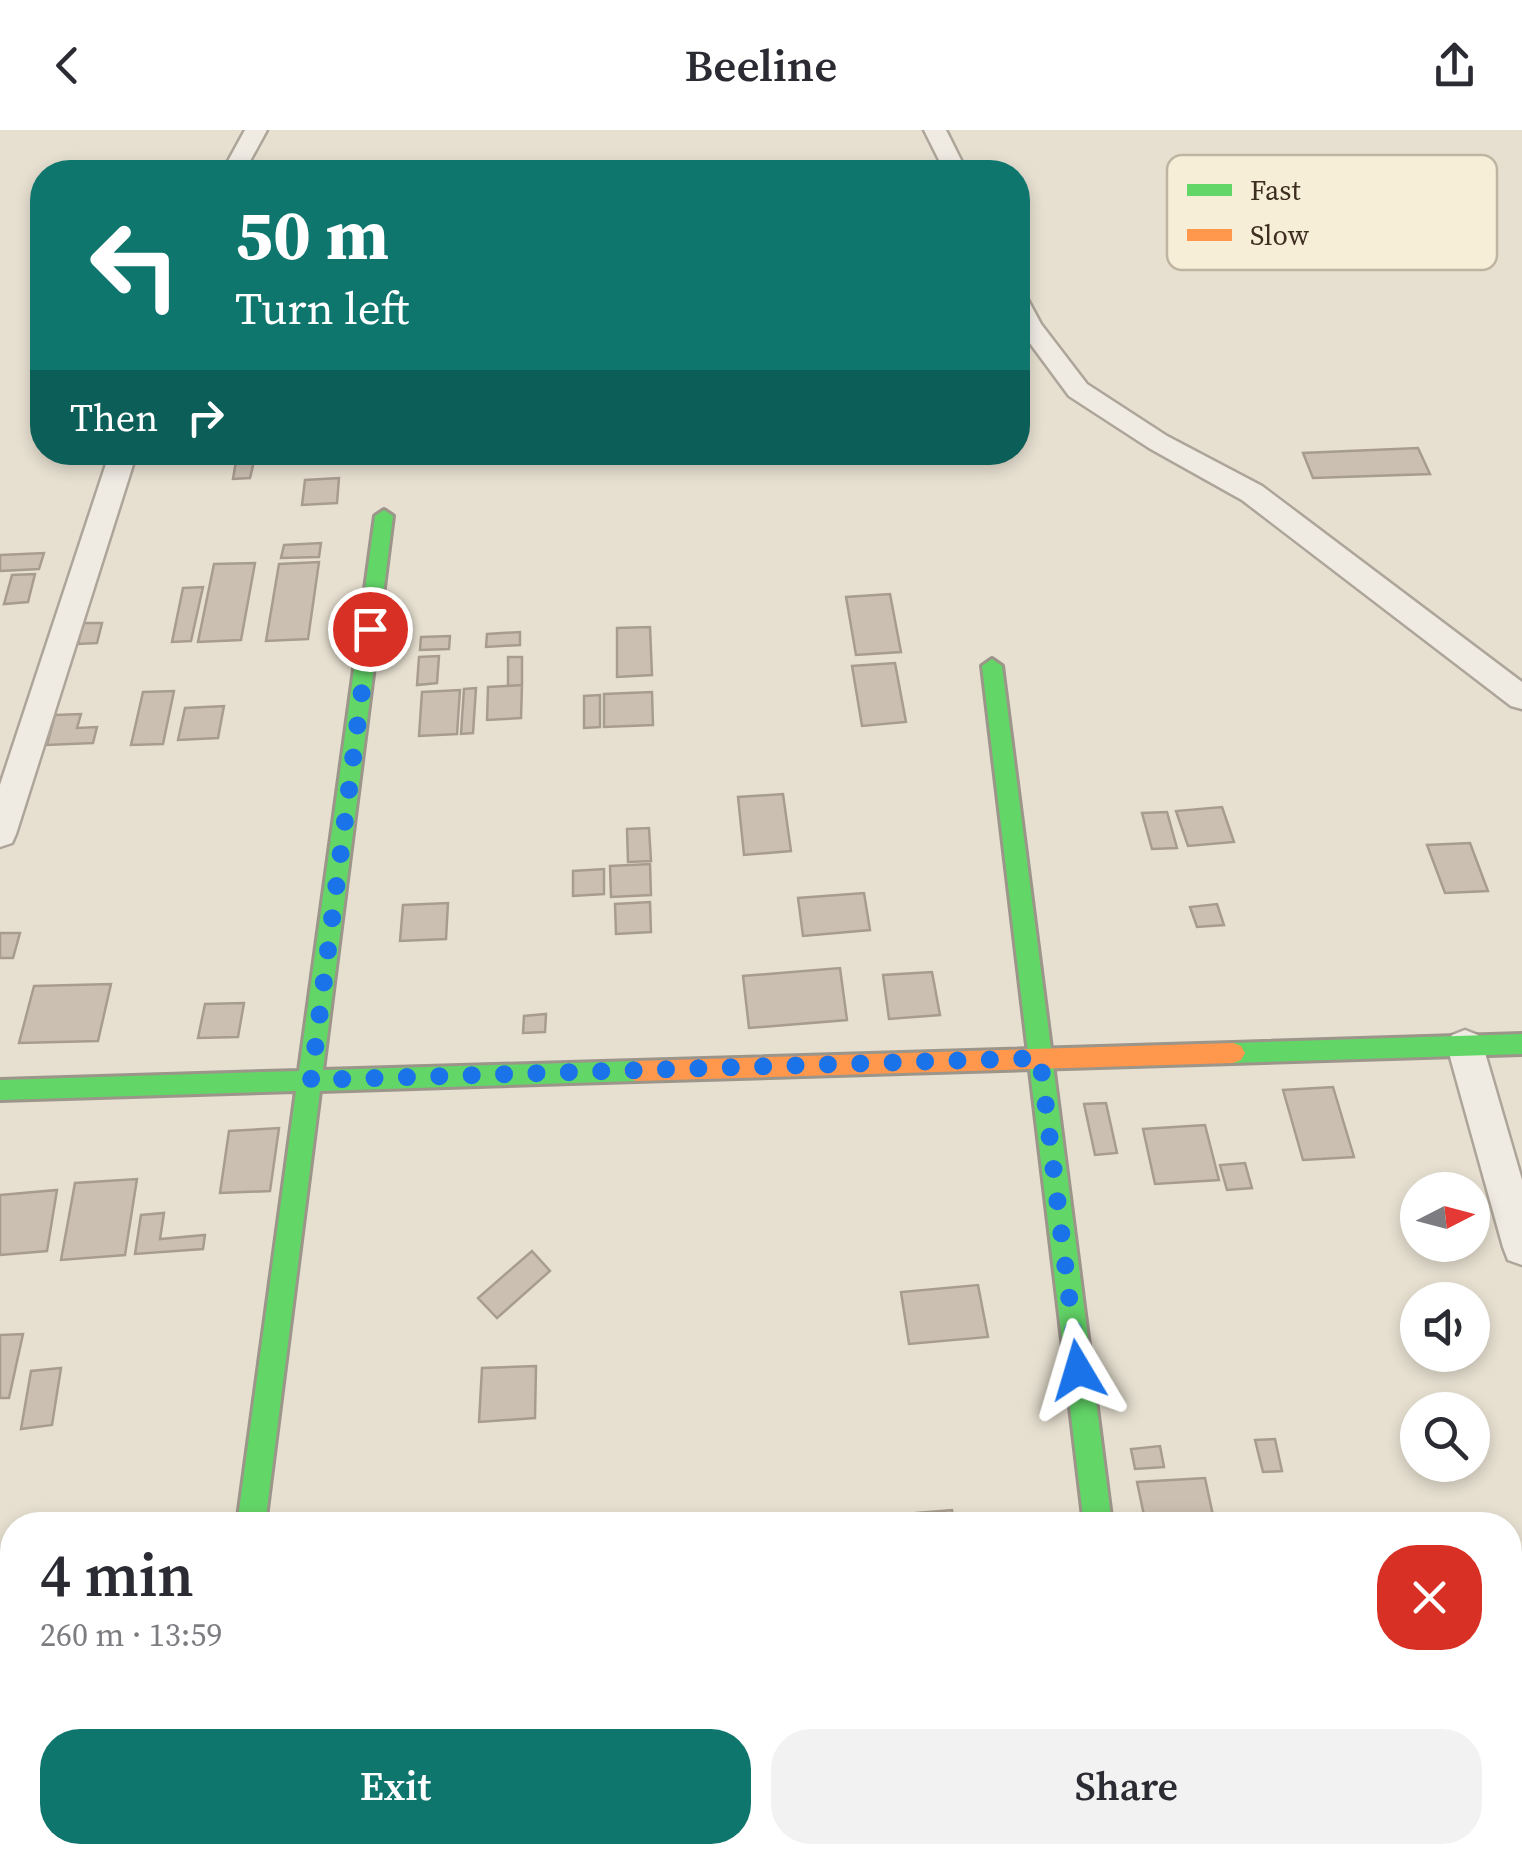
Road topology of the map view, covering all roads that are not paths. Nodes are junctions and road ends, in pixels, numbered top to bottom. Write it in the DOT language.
graph roads {
  1 [pos="256,130"];
  2 [pos="935,130"];
  3 [pos="240,160"];
  4 [pos="950,160"];
  5 [pos="1030,327"];
  6 [pos="120,465"];
  7 [pos="384,516"];
  8 [pos="992,666"];
  9 [pos="1522,698"];
  10 [pos="0,834"];
  11 [pos="1522,1044"];
  12 [pos="1465,1046"];
  13 [pos="1040,1058"];
  14 [pos="311,1080"];
  15 [pos="0,1090"];
  16 [pos="1522,1247"];
  17 [pos="253,1512"];
  18 [pos="1096,1512"];
  1 -- 3 [label="street"];
  2 -- 4 [label="street"];
  5 -- 9 [label="street"];
  6 -- 10 [label="street"];
  7 -- 14 [label="street"];
  8 -- 13 [label="street"];
  11 -- 12 [label="street"];
  12 -- 13 [label="street"];
  12 -- 16 [label="street"];
  13 -- 14 [label="street"];
  13 -- 18 [label="street"];
  14 -- 15 [label="street"];
  14 -- 17 [label="street"];
}
